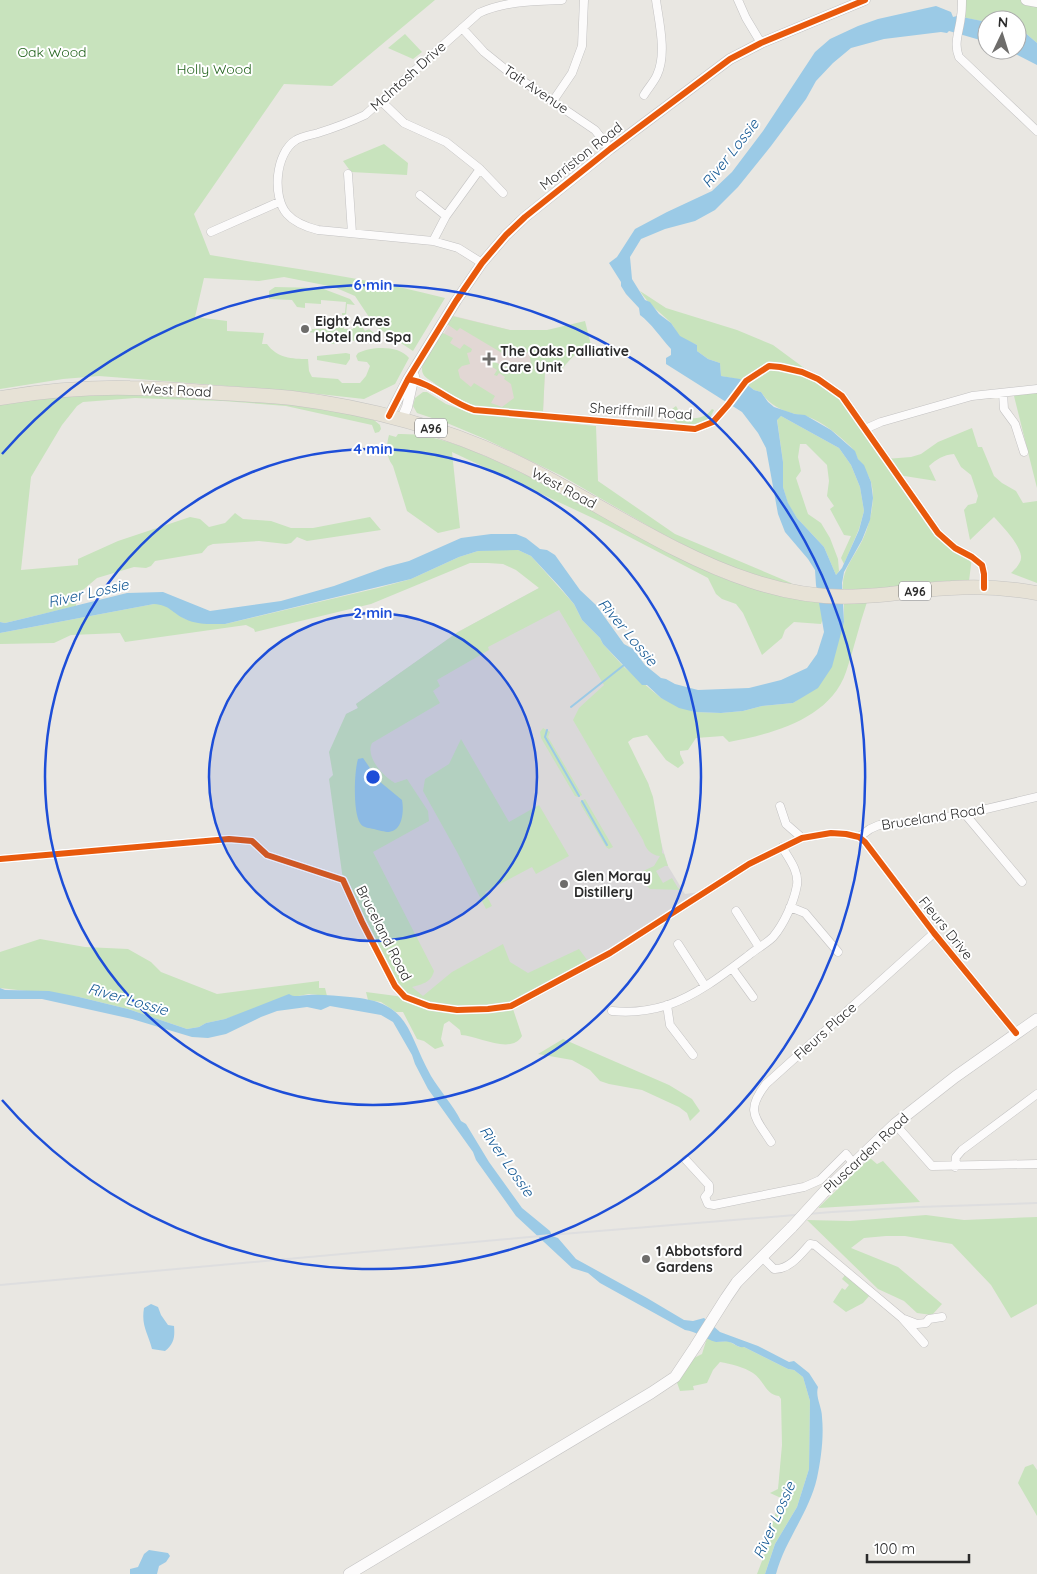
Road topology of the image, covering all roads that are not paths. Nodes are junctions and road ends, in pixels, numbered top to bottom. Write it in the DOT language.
graph roads {
  1 [pos="562,0"];
  2 [pos="584,0"];
  3 [pos="656,0"];
  4 [pos="738,0"];
  5 [pos="865,0"];
  6 [pos="962,0"];
  7 [pos="1026,0"];
  8 [pos="1037,2"];
  9 [pos="462,28"];
  10 [pos="762,43"];
  11 [pos="644,95"];
  12 [pos="380,101"];
  13 [pos="553,101"];
  14 [pos="1037,131"];
  15 [pos="610,149"];
  16 [pos="480,169"];
  17 [pos="348,174"];
  18 [pos="503,193"];
  19 [pos="420,195"];
  20 [pos="279,202"];
  21 [pos="446,216"];
  22 [pos="211,232"];
  23 [pos="352,233"];
  24 [pos="433,241"];
  25 [pos="482,263"];
  26 [pos="411,379"];
  27 [pos="1037,389"];
  28 [pos="1003,393"];
  29 [pos="0,398"];
  30 [pos="395,418"];
  31 [pos="865,430"];
  32 [pos="1024,452"];
  33 [pos="984,588"];
  34 [pos="1037,593"];
  35 [pos="1037,797"];
  36 [pos="780,806"];
  37 [pos="965,814"];
  38 [pos="802,838"];
  39 [pos="859,838"];
  40 [pos="782,847"];
  41 [pos="0,859"];
  42 [pos="1022,882"];
  43 [pos="790,907"];
  44 [pos="736,911"];
  45 [pos="934,933"];
  46 [pos="678,944"];
  47 [pos="759,947"];
  48 [pos="838,952"];
  49 [pos="732,968"];
  50 [pos="705,986"];
  51 [pos="753,997"];
  52 [pos="667,1005"];
  53 [pos="612,1011"];
  54 [pos="1037,1019"];
  55 [pos="1016,1032"];
  56 [pos="693,1055"];
  57 [pos="1037,1094"];
  58 [pos="895,1124"];
  59 [pos="771,1142"];
  60 [pos="686,1160"];
  61 [pos="853,1163"];
  62 [pos="1037,1164"];
  63 [pos="955,1167"];
  64 [pos="762,1257"];
  65 [pos="942,1317"];
  66 [pos="902,1318"];
  67 [pos="924,1343"];
  68 [pos="349,1574"];
  1 -- 9 [label="street, McIntosh Drive"];
  2 -- 13 [label="street"];
  3 -- 11 [label="street"];
  4 -- 10 [label="street"];
  5 -- 10 [label="street, Morriston Road"];
  6 -- 14 [label="street"];
  7 -- 8 [label="street"];
  9 -- 12 [label="street, McIntosh Drive"];
  9 -- 13 [label="street, Tait Avenue"];
  10 -- 15 [label="street, Morriston Road"];
  12 -- 16 [label="street"];
  12 -- 20 [label="street, McIntosh Drive"];
  13 -- 15 [label="street, Tait Avenue"];
  15 -- 25 [label="street, Morriston Road"];
  16 -- 18 [label="street"];
  16 -- 21 [label="street"];
  17 -- 23 [label="street"];
  19 -- 21 [label="street"];
  20 -- 22 [label="street"];
  20 -- 23 [label="street"];
  21 -- 24 [label="street"];
  23 -- 24 [label="street"];
  24 -- 25 [label="street"];
  25 -- 26 [label="street, Morriston Road"];
  26 -- 30 [label="street, Morriston Road"];
  26 -- 31 [label="street, Sheriffmill Road"];
  27 -- 28 [label="street"];
  28 -- 31 [label="street"];
  28 -- 32 [label="street"];
  29 -- 30 [label="highway, West Road / A96"];
  30 -- 33 [label="highway, West Road / A96"];
  31 -- 33 [label="street, Sheriffmill Road"];
  33 -- 34 [label="highway, West Road / A96"];
  35 -- 37 [label="street, Bruceland Road"];
  36 -- 38 [label="street"];
  37 -- 39 [label="street, Bruceland Road"];
  37 -- 42 [label="street"];
  38 -- 39 [label="street, Bruceland Road"];
  38 -- 40 [label="street, Bruceland Road"];
  39 -- 45 [label="street, Fleurs Drive"];
  40 -- 41 [label="street, Bruceland Road"];
  40 -- 43 [label="street"];
  43 -- 47 [label="street"];
  43 -- 48 [label="street"];
  44 -- 47 [label="street"];
  45 -- 55 [label="street, Fleurs Drive"];
  45 -- 59 [label="street, Fleurs Place"];
  46 -- 50 [label="street"];
  47 -- 49 [label="street"];
  49 -- 50 [label="street"];
  49 -- 51 [label="street"];
  50 -- 52 [label="street"];
  52 -- 53 [label="street"];
  52 -- 56 [label="street"];
  54 -- 55 [label="main road, Pluscarden Road"];
  55 -- 58 [label="main road, Pluscarden Road"];
  57 -- 63 [label="street"];
  58 -- 61 [label="main road, Pluscarden Road"];
  58 -- 63 [label="street"];
  60 -- 61 [label="street"];
  61 -- 64 [label="main road, Pluscarden Road, bridge"];
  62 -- 63 [label="street"];
  64 -- 66 [label="street"];
  64 -- 68 [label="main road, Pluscarden Road"];
  65 -- 66 [label="street"];
  66 -- 67 [label="street"];
}
